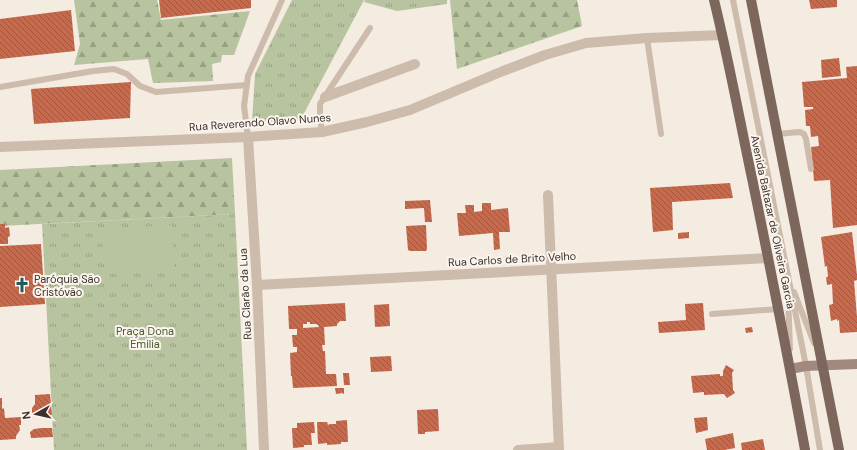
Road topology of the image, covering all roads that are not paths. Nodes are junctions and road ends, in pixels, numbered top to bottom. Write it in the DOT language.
graph roads {
  1 [pos="282,0"];
  2 [pos="714,0"];
  3 [pos="751,0"];
  4 [pos="733,1"];
  5 [pos="370,28"];
  6 [pos="722,35"];
  7 [pos="647,38"];
  8 [pos="415,64"];
  9 [pos="247,85"];
  10 [pos="0,87"];
  11 [pos="325,97"];
  12 [pos="322,132"];
  13 [pos="661,134"];
  14 [pos="777,134"];
  15 [pos="248,137"];
  16 [pos="0,147"];
  17 [pos="811,169"];
  18 [pos="548,195"];
  19 [pos="768,258"];
  20 [pos="551,269"];
  21 [pos="788,277"];
  22 [pos="257,284"];
  23 [pos="778,308"];
  24 [pos="712,314"];
  25 [pos="857,364"];
  26 [pos="823,365"];
  27 [pos="806,366"];
  28 [pos="790,369"];
  29 [pos="559,449"];
  30 [pos="264,450"];
  31 [pos="518,450"];
  32 [pos="805,450"];
  33 [pos="820,450"];
  34 [pos="839,450"];
  1 -- 9 [label="lane"];
  2 -- 6 [label="main road, Avenida Baltazar de Oliveira Garcia"];
  3 -- 14 [label="main road, Avenida Baltazar de Oliveira Garcia"];
  4 -- 21 [label="lane"];
  5 -- 11 [label="lane"];
  6 -- 7 [label="street, Rua Reverendo Olavo Nunes"];
  6 -- 19 [label="main road, Avenida Baltazar de Oliveira Garcia"];
  7 -- 12 [label="street, Rua Reverendo Olavo Nunes"];
  7 -- 13 [label="lane"];
  8 -- 11 [label="street"];
  9 -- 10 [label="lane"];
  9 -- 15 [label="lane"];
  11 -- 12 [label="lane"];
  12 -- 15 [label="street, Rua Reverendo Olavo Nunes"];
  14 -- 17 [label="lane"];
  14 -- 26 [label="main road, Avenida Baltazar de Oliveira Garcia"];
  15 -- 16 [label="street, Rua Reverendo Olavo Nunes"];
  15 -- 22 [label="street, Rua Clarão da Lua"];
  18 -- 20 [label="street"];
  19 -- 20 [label="street, Rua Carlos de Brito Velho"];
  19 -- 23 [label="main road, Avenida Baltazar de Oliveira Garcia"];
  20 -- 22 [label="street, Rua Carlos de Brito Velho"];
  20 -- 29 [label="street"];
  21 -- 26 [label="lane"];
  21 -- 27 [label="lane"];
  21 -- 28 [label="lane"];
  22 -- 30 [label="street, Rua Clarão da Lua"];
  23 -- 24 [label="lane"];
  23 -- 28 [label="main road, Avenida Baltazar de Oliveira Garcia"];
  25 -- 26 [label="main road"];
  26 -- 27 [label="main road"];
  26 -- 34 [label="main road, Avenida Baltazar de Oliveira Garcia"];
  27 -- 28 [label="main road"];
  27 -- 33 [label="lane"];
  28 -- 32 [label="main road, Avenida Baltazar de Oliveira Garcia"];
  29 -- 31 [label="street"];
}
